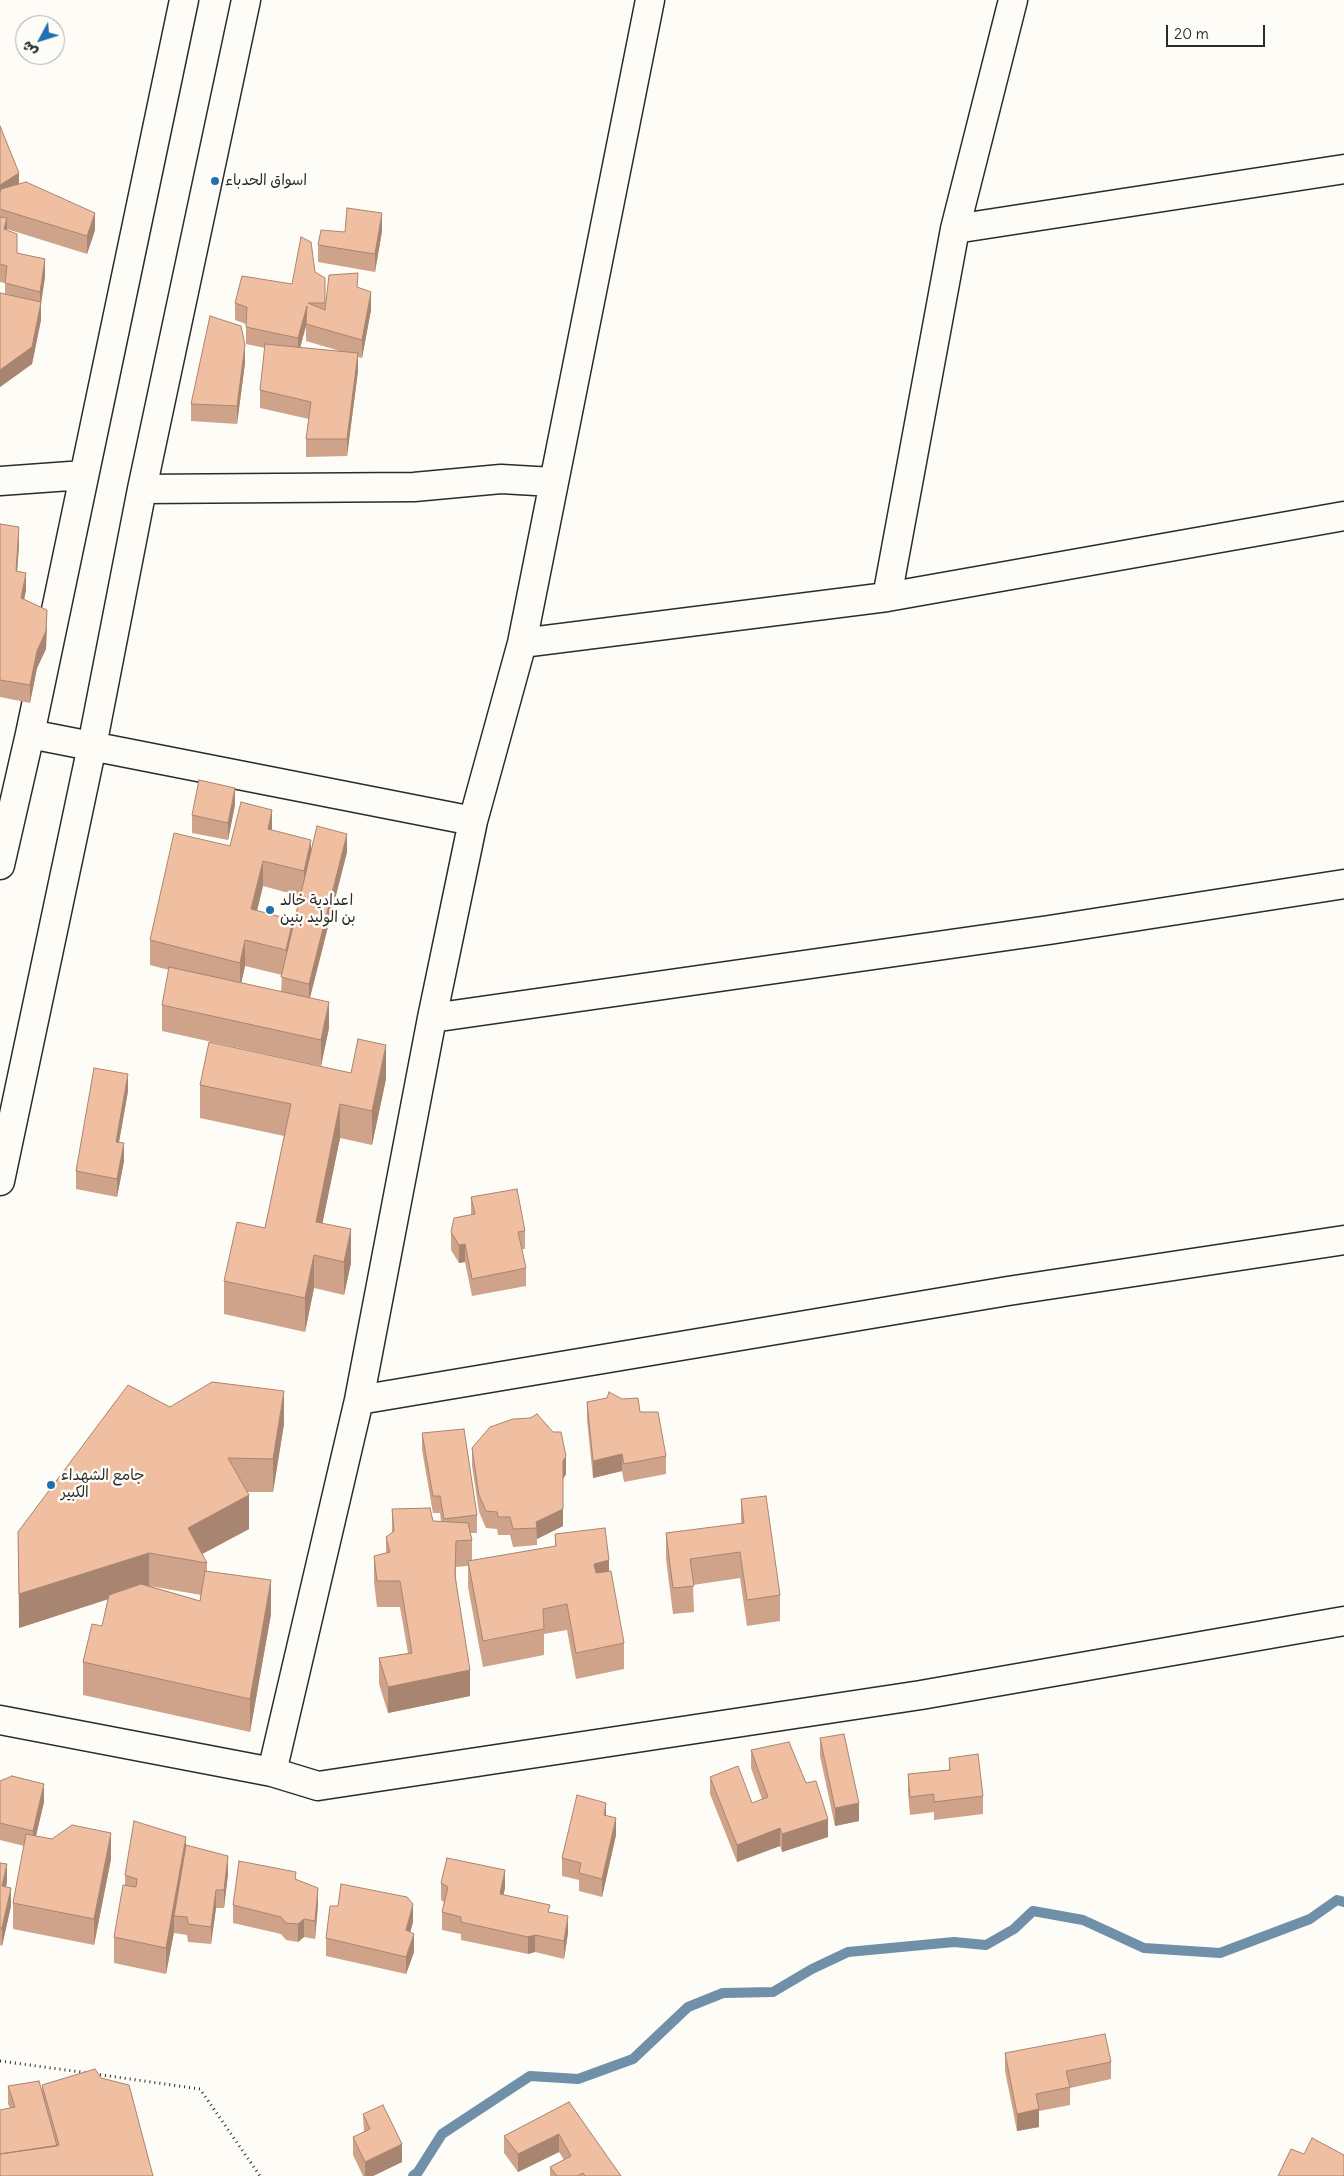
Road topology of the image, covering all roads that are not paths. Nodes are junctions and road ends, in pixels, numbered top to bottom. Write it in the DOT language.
graph roads {
  1 [pos="184,0"];
  2 [pos="246,0"];
  3 [pos="650,0"];
  4 [pos="1013,0"];
  5 [pos="1344,169"];
  6 [pos="955,230"];
  7 [pos="84,475"];
  8 [pos="0,481"];
  9 [pos="553,482"];
  10 [pos="142,490"];
  11 [pos="1344,516"];
  12 [pos="887,597"];
  13 [pos="522,643"];
  14 [pos="30,734"];
  15 [pos="92,746"];
  16 [pos="473,821"];
  17 [pos="0,865"];
  18 [pos="1344,884"];
  19 [pos="432,1018"];
  20 [pos="0,1181"];
  21 [pos="1344,1240"];
  22 [pos="359,1400"];
  23 [pos="1344,1621"];
  24 [pos="0,1720"];
  25 [pos="272,1772"];
  1 -- 7 [label="street"];
  2 -- 10 [label="street"];
  3 -- 9 [label="street"];
  4 -- 6 [label="street"];
  5 -- 6 [label="street"];
  6 -- 12 [label="street"];
  7 -- 8 [label="street"];
  7 -- 14 [label="street"];
  9 -- 10 [label="street"];
  9 -- 13 [label="street"];
  10 -- 15 [label="street"];
  11 -- 12 [label="street"];
  12 -- 13 [label="street"];
  13 -- 16 [label="street"];
  14 -- 15 [label="street"];
  14 -- 17 [label="street"];
  15 -- 16 [label="street"];
  15 -- 20 [label="street"];
  16 -- 19 [label="street"];
  18 -- 19 [label="street"];
  19 -- 22 [label="street"];
  21 -- 22 [label="street"];
  22 -- 25 [label="street"];
  23 -- 25 [label="street"];
  24 -- 25 [label="street"];
}
